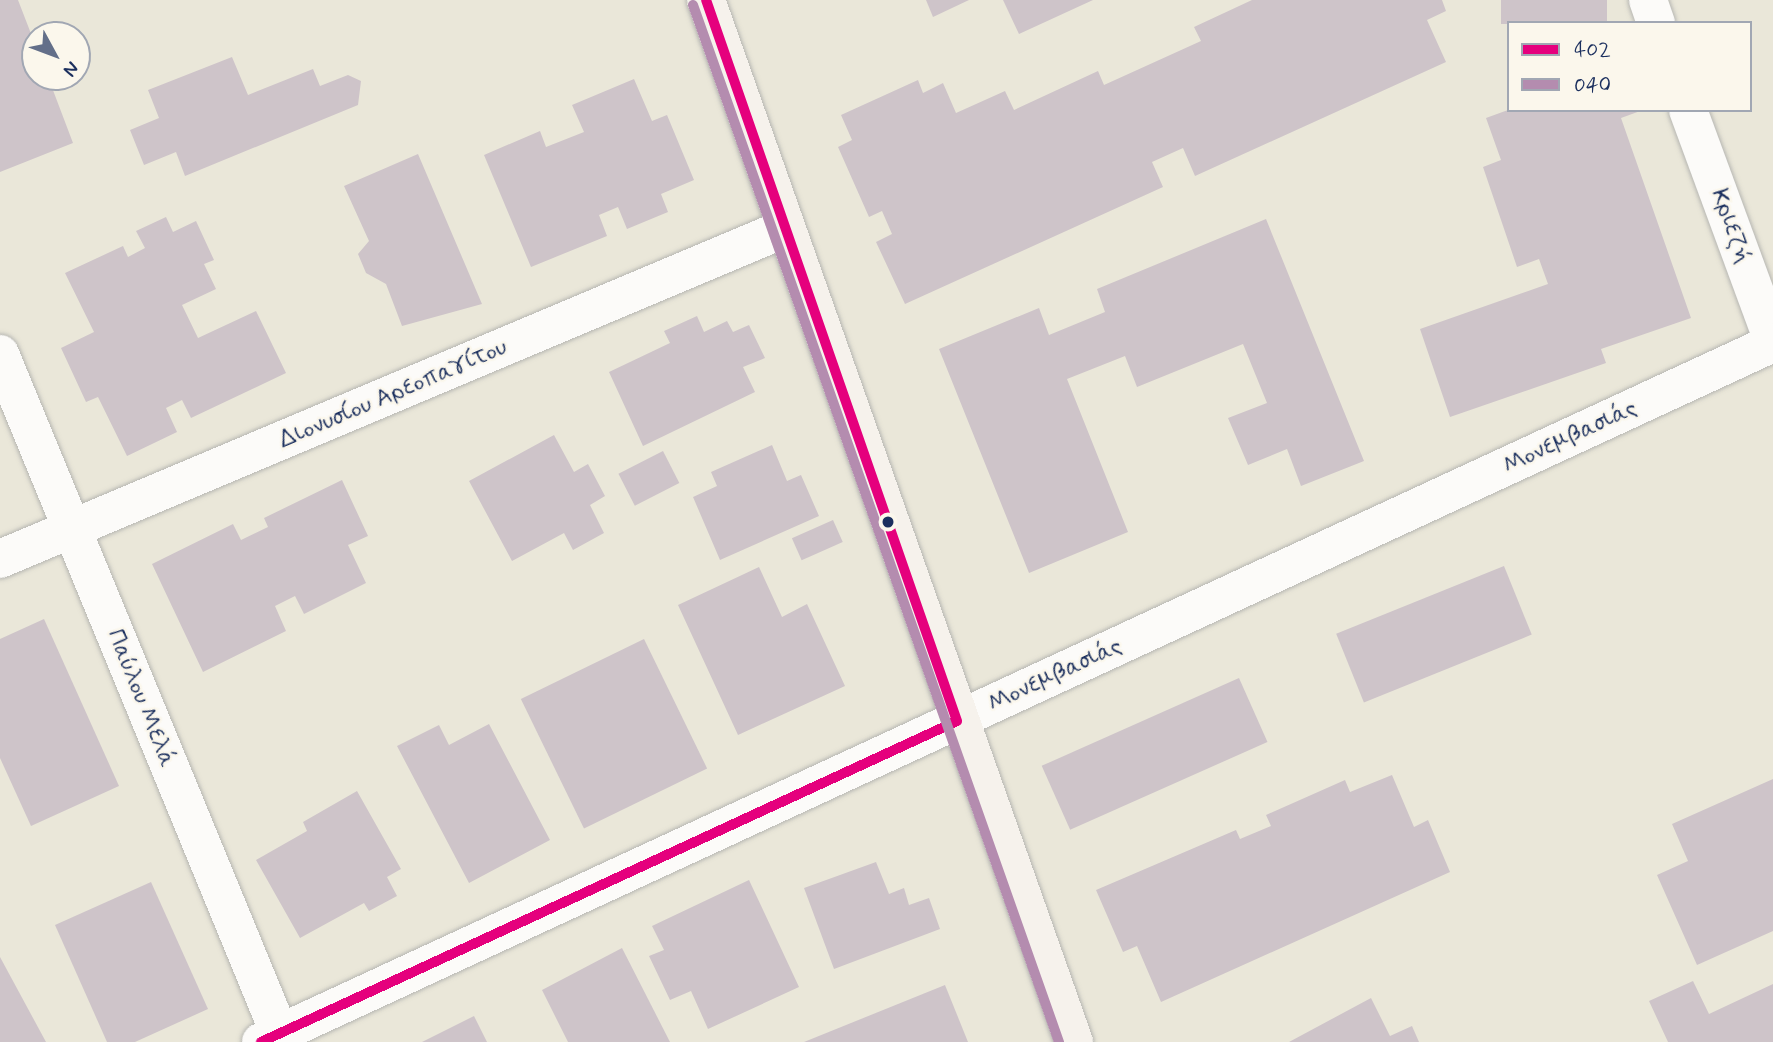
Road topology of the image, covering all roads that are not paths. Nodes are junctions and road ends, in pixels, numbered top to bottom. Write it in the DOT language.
graph roads {
  1 [pos="706,0"];
  2 [pos="1648,0"];
  3 [pos="1655,21"];
  4 [pos="1689,112"];
  5 [pos="786,228"];
  6 [pos="1773,342"];
  7 [pos="0,354"];
  8 [pos="72,529"];
  9 [pos="0,559"];
  10 [pos="957,721"];
  11 [pos="274,1039"];
  12 [pos="1074,1042"];
  1 -- 5 [label="street"];
  2 -- 3 [label="street"];
  4 -- 6 [label="street, Κριεζή"];
  5 -- 8 [label="street, Διονυσίου Αρεοπαγίτου"];
  5 -- 10 [label="street"];
  6 -- 10 [label="street, Μονεμβασιάς"];
  7 -- 8 [label="street, Παύλου Μελά"];
  8 -- 9 [label="street, Διονυσίου Αρεοπαγίτου"];
  8 -- 11 [label="street, Παύλου Μελά"];
  10 -- 11 [label="street, Μονεμβασιάς"];
  10 -- 12 [label="street"];
}
